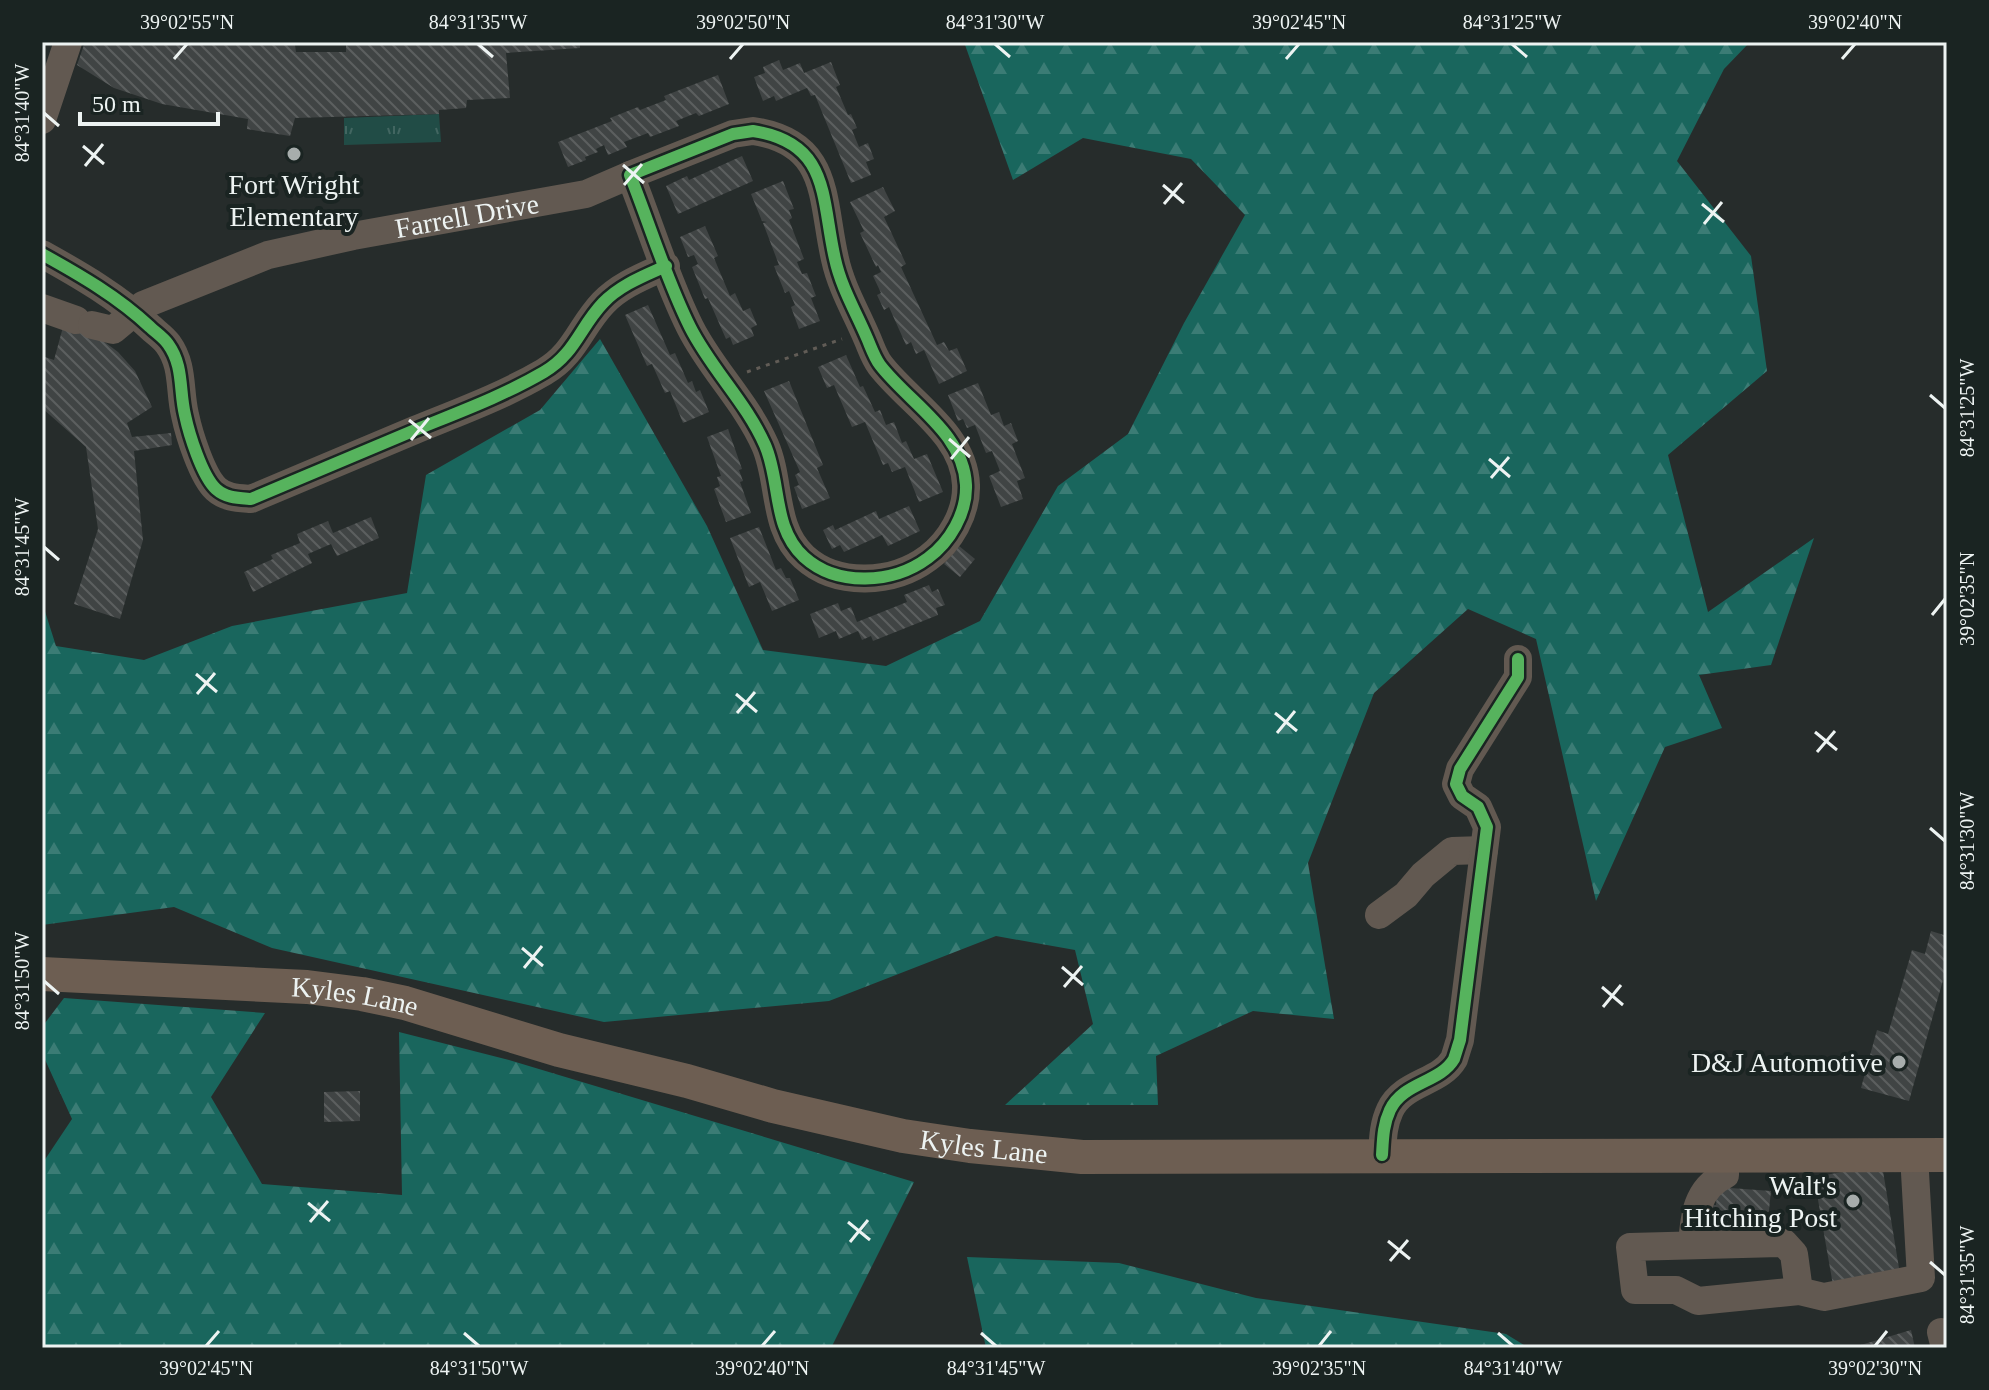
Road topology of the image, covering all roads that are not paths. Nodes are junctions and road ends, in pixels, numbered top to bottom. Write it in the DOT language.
graph roads {
  1 [pos="68,42"];
  2 [pos="42,120"];
  3 [pos="630,175"];
  4 [pos="42,254"];
  5 [pos="666,266"];
  6 [pos="42,308"];
  7 [pos="134,312"];
  8 [pos="1518,659"];
  9 [pos="1484,850"];
  10 [pos="1379,915"];
  11 [pos="42,974"];
  12 [pos="1382,1155"];
  13 [pos="1931,1155"];
  14 [pos="1725,1156"];
  15 [pos="1692,1245"];
  16 [pos="1934,1276"];
  17 [pos="1799,1291"];
  1 -- 2 [label="street"];
  3 -- 5 [label="street, Farrell Drive"];
  3 -- 5 [label="street, Farrell Drive"];
  3 -- 7 [label="street, Farrell Drive"];
  4 -- 7 [label="street"];
  5 -- 7 [label="street"];
  6 -- 7 [label="street, Farrell Drive"];
  8 -- 9 [label="street"];
  9 -- 10 [label="street"];
  9 -- 12 [label="street"];
  11 -- 12 [label="main road, Kyles Lane"];
  12 -- 14 [label="main road, Kyles Lane"];
  13 -- 14 [label="main road, Kyles Lane"];
  13 -- 16 [label="street"];
  14 -- 15 [label="street"];
  15 -- 17 [label="street"];
  15 -- 17 [label="street"];
  16 -- 17 [label="street"];
}
